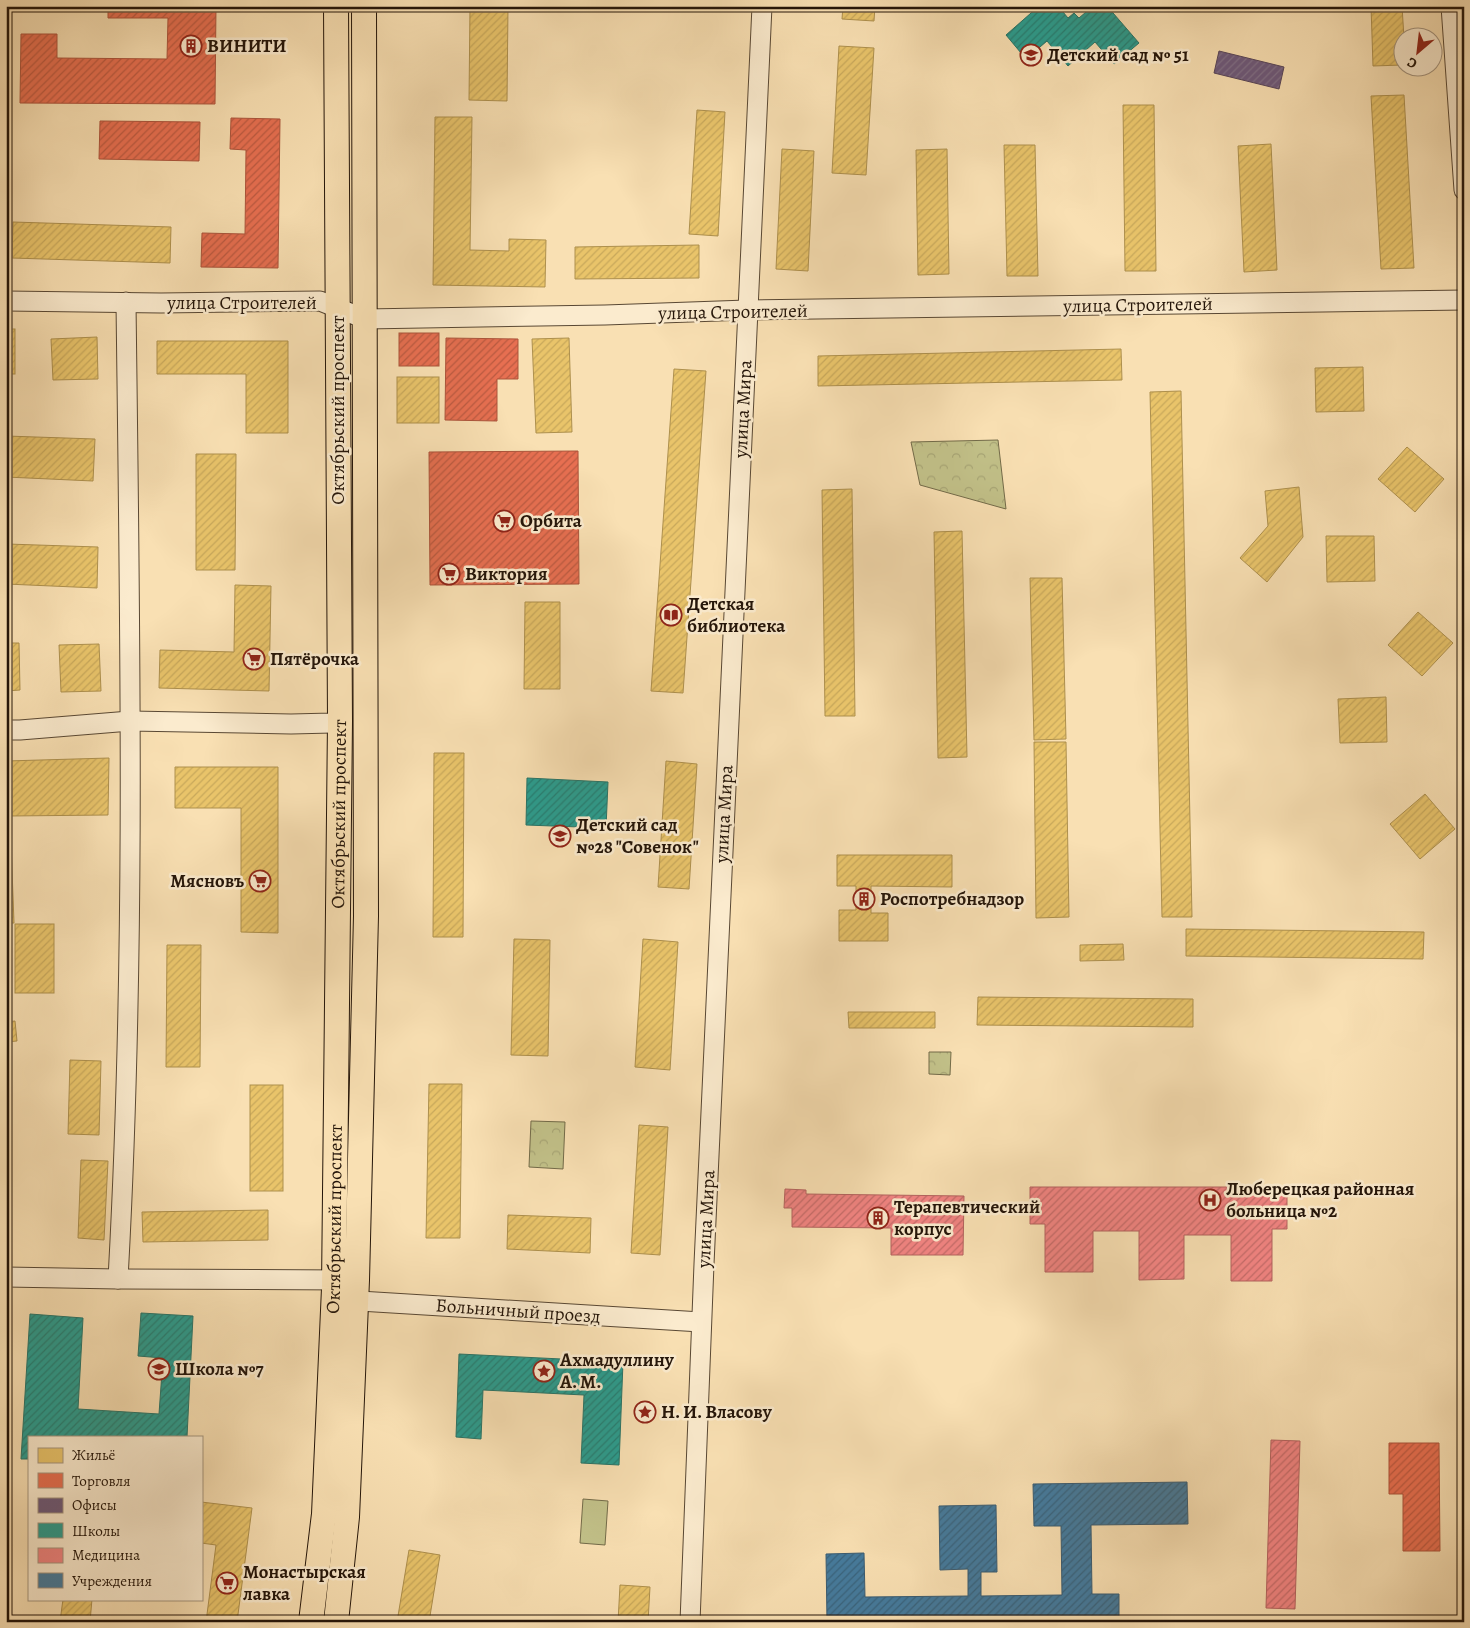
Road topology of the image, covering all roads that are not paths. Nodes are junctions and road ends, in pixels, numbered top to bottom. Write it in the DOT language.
graph roads {
  1 [pos="336,6"];
  2 [pos="364,6"];
  3 [pos="762,6"];
  4 [pos="1451,6"];
  5 [pos="1464,190"];
  6 [pos="1464,300"];
  7 [pos="6,302"];
  8 [pos="126,302"];
  9 [pos="338,308"];
  10 [pos="747,310"];
  11 [pos="365,319"];
  12 [pos="130,721"];
  13 [pos="340,721"];
  14 [pos="6,730"];
  15 [pos="6,1277"];
  16 [pos="118,1279"];
  17 [pos="345,1290"];
  18 [pos="702,1322"];
  19 [pos="311,1622"];
  20 [pos="336,1622"];
  21 [pos="690,1622"];
  1 -- 9 [label="main road, Октябрьский проспект"];
  2 -- 11 [label="main road, Октябрьский проспект"];
  3 -- 10 [label="street, улица Мира"];
  4 -- 5 [label="street"];
  6 -- 10 [label="street, улица Строителей"];
  7 -- 8 [label="street, улица Строителей"];
  8 -- 9 [label="street, улица Строителей"];
  8 -- 12 [label="street"];
  9 -- 11 [label="street, улица Строителей"];
  9 -- 13 [label="main road, Октябрьский проспект"];
  10 -- 11 [label="street, улица Строителей"];
  10 -- 18 [label="street, улица Мира"];
  11 -- 17 [label="main road, Октябрьский проспект"];
  12 -- 13 [label="street"];
  12 -- 14 [label="street"];
  12 -- 16 [label="street"];
  13 -- 17 [label="main road, Октябрьский проспект"];
  15 -- 16 [label="street, Больничный проезд"];
  16 -- 17 [label="street, Больничный проезд"];
  17 -- 18 [label="street, Больничный проезд"];
  17 -- 19 [label="main road, Октябрьский проспект"];
  17 -- 20 [label="main road, Октябрьский проспект"];
  18 -- 21 [label="street, улица Мира"];
}
